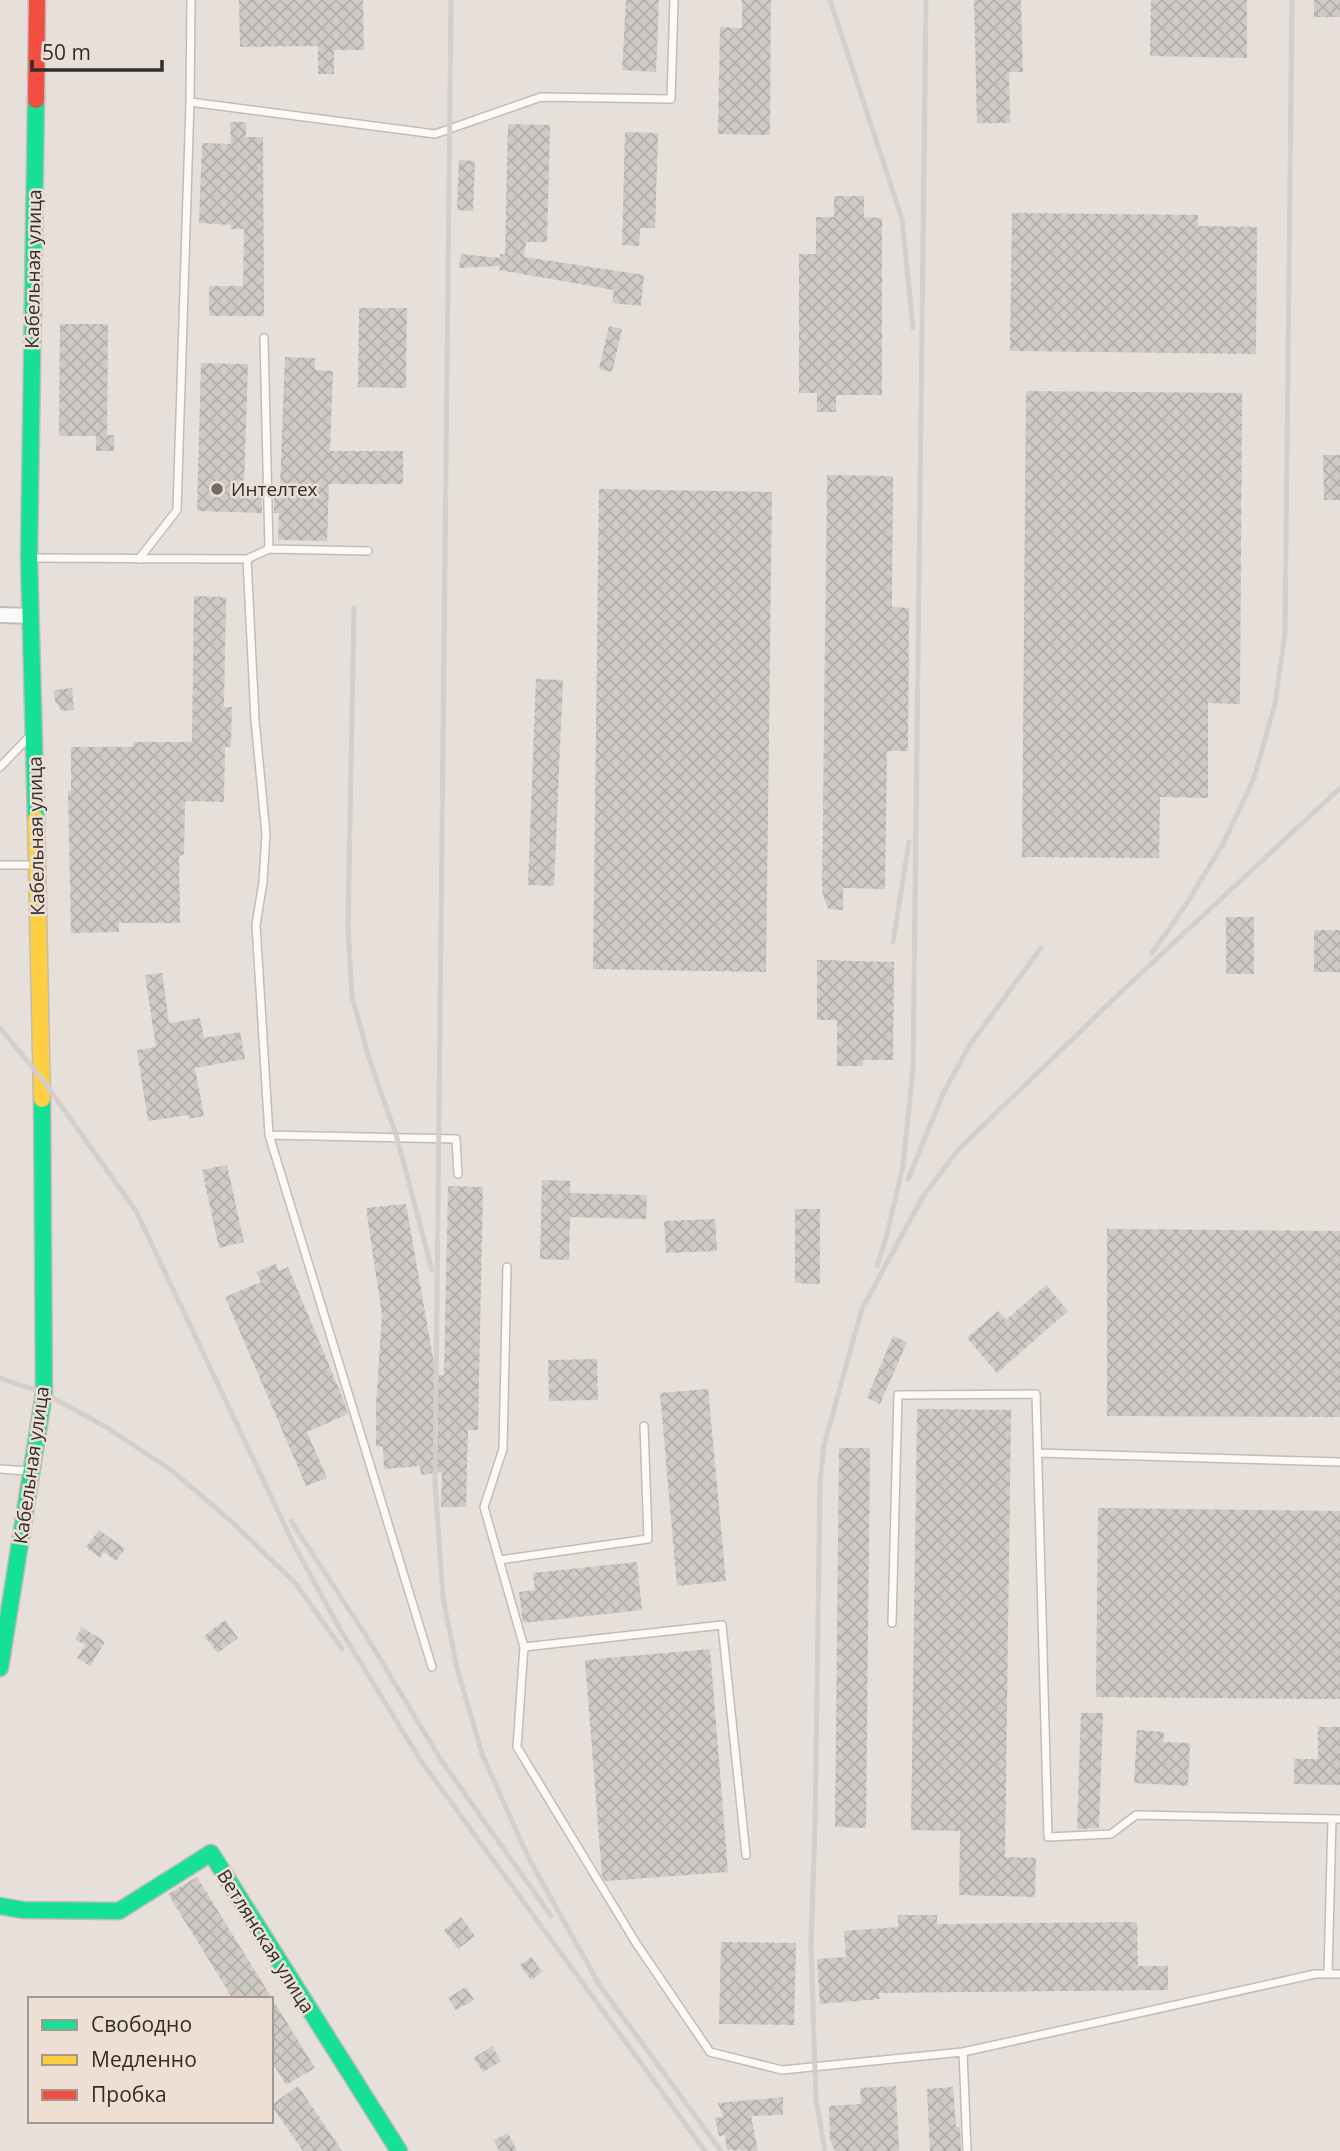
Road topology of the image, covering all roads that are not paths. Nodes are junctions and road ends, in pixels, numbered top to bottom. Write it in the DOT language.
graph roads {
  1 [pos="37,0"];
  2 [pos="191,0"];
  3 [pos="674,0"];
  4 [pos="190,102"];
  5 [pos="264,338"];
  6 [pos="270,549"];
  7 [pos="368,551"];
  8 [pos="29,558"];
  9 [pos="139,559"];
  10 [pos="247,559"];
  11 [pos="0,615"];
  12 [pos="31,615"];
  13 [pos="34,733"];
  14 [pos="0,767"];
  15 [pos="0,864"];
  16 [pos="37,865"];
  17 [pos="269,1135"];
  18 [pos="458,1174"];
  19 [pos="507,1267"];
  20 [pos="643,1426"];
  21 [pos="1038,1453"];
  22 [pos="1340,1462"];
  23 [pos="0,1469"];
  24 [pos="32,1471"];
  25 [pos="499,1560"];
  26 [pos="892,1623"];
  27 [pos="524,1647"];
  28 [pos="432,1667"];
  29 [pos="0,1668"];
  30 [pos="1336,1819"];
  31 [pos="746,1854"];
  32 [pos="0,1906"];
  33 [pos="1328,1974"];
  34 [pos="1340,1975"];
  35 [pos="963,2052"];
  36 [pos="399,2151"];
  37 [pos="967,2151"];
  1 -- 8 [label="street, Кабельная улица"];
  2 -- 4 [label="lane"];
  3 -- 4 [label="lane"];
  4 -- 9 [label="lane"];
  5 -- 6 [label="lane"];
  6 -- 7 [label="lane"];
  6 -- 10 [label="lane"];
  8 -- 9 [label="lane"];
  8 -- 12 [label="street, Кабельная улица"];
  9 -- 10 [label="lane"];
  10 -- 17 [label="lane"];
  11 -- 12 [label="street"];
  12 -- 13 [label="street, Кабельная улица"];
  13 -- 14 [label="lane"];
  13 -- 16 [label="street, Кабельная улица"];
  15 -- 16 [label="lane"];
  16 -- 24 [label="street, Кабельная улица"];
  17 -- 18 [label="lane"];
  17 -- 28 [label="lane"];
  19 -- 25 [label="lane"];
  20 -- 25 [label="lane"];
  21 -- 22 [label="lane"];
  21 -- 26 [label="lane"];
  21 -- 30 [label="lane"];
  23 -- 24 [label="lane"];
  24 -- 29 [label="street, Кабельная улица"];
  25 -- 27 [label="lane"];
  27 -- 31 [label="lane"];
  27 -- 35 [label="lane"];
  30 -- 33 [label="lane"];
  32 -- 36 [label="street, Ветлянская улица"];
  33 -- 34 [label="lane"];
  33 -- 35 [label="lane"];
  35 -- 37 [label="lane"];
}
